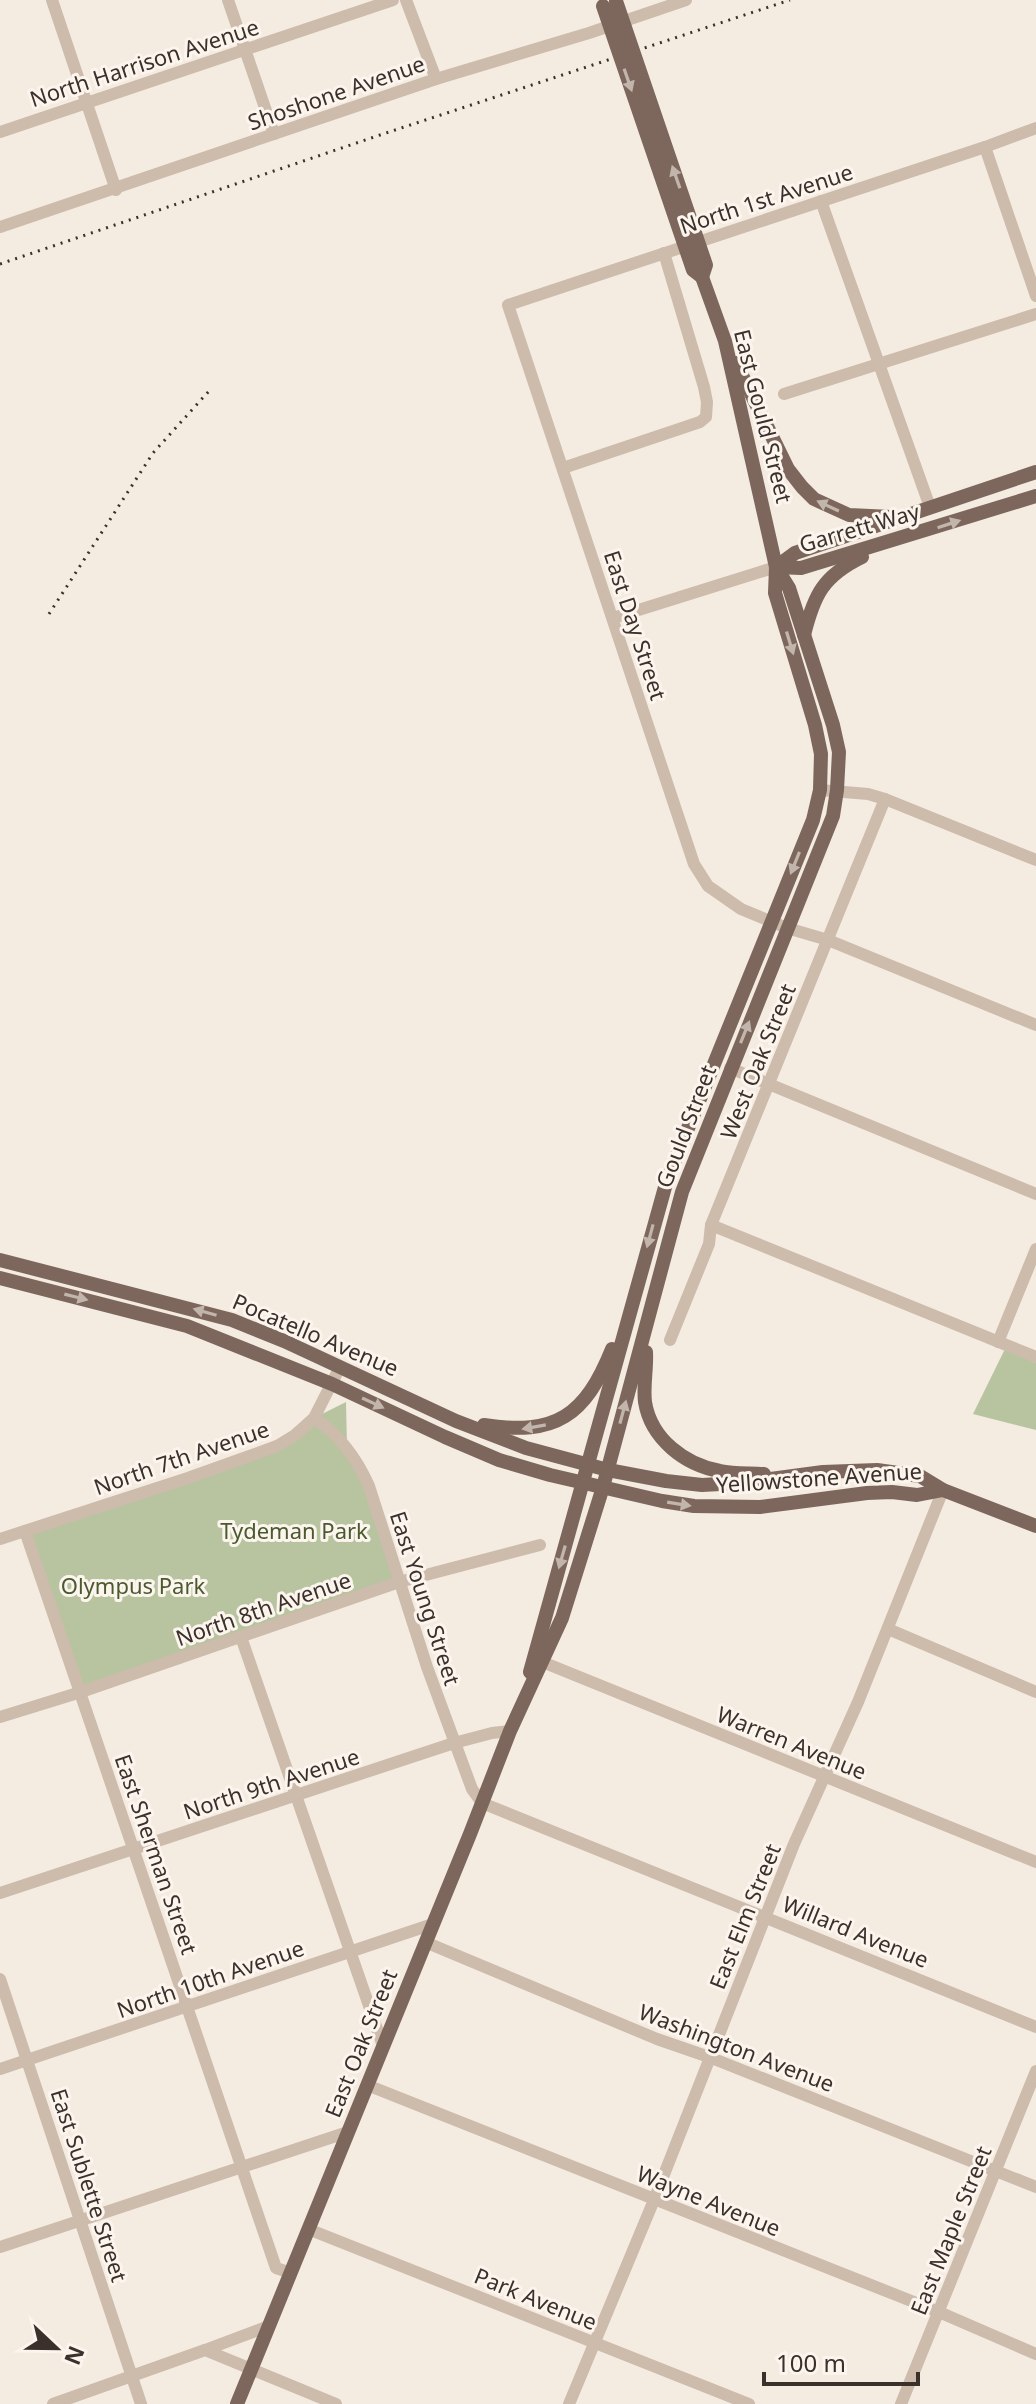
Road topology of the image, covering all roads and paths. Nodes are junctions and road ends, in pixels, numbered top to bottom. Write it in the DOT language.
graph roads {
  1 [pos="52,0"];
  2 [pos="228,0"];
  3 [pos="393,0"];
  4 [pos="406,0"];
  5 [pos="686,0"];
  6 [pos="609,2"];
  7 [pos="245,50"];
  8 [pos="436,79"];
  9 [pos="85,103"];
  10 [pos="1036,128"];
  11 [pos="0,132"];
  12 [pos="274,134"];
  13 [pos="985,147"];
  14 [pos="116,190"];
  15 [pos="821,201"];
  16 [pos="0,227"];
  17 [pos="664,253"];
  18 [pos="1036,296"];
  19 [pos="508,305"];
  20 [pos="1036,314"];
  21 [pos="725,341"];
  22 [pos="881,364"];
  23 [pos="784,394"];
  24 [pos="563,468"];
  25 [pos="1036,472"];
  26 [pos="1036,496"];
  27 [pos="930,507"];
  28 [pos="899,519"];
  29 [pos="875,547"];
  30 [pos="776,567"];
  31 [pos="613,618"];
  32 [pos="803,637"];
  33 [pos="820,790"];
  34 [pos="837,790"];
  35 [pos="885,799"];
  36 [pos="1036,860"];
  37 [pos="771,922"];
  38 [pos="787,928"];
  39 [pos="828,940"];
  40 [pos="1036,1025"];
  41 [pos="730,1068"];
  42 [pos="769,1084"];
  43 [pos="1036,1194"];
  44 [pos="711,1225"];
  45 [pos="1036,1249"];
  46 [pos="0,1260"];
  47 [pos="0,1278"];
  48 [pos="657,1281"];
  49 [pos="631,1308"];
  50 [pos="670,1340"];
  51 [pos="998,1342"];
  52 [pos="1036,1357"];
  53 [pos="340,1367"];
  54 [pos="332,1384"];
  55 [pos="314,1418"];
  56 [pos="456,1421"];
  57 [pos="589,1465"];
  58 [pos="608,1470"];
  59 [pos="788,1477"];
  60 [pos="584,1483"];
  61 [pos="603,1487"];
  62 [pos="943,1490"];
  63 [pos="1036,1526"];
  64 [pos="25,1531"];
  65 [pos="0,1539"];
  66 [pos="540,1545"];
  67 [pos="399,1582"];
  68 [pos="888,1629"];
  69 [pos="241,1637"];
  70 [pos="537,1660"];
  71 [pos="81,1692"];
  72 [pos="1036,1692"];
  73 [pos="0,1717"];
  74 [pos="510,1731"];
  75 [pos="454,1743"];
  76 [pos="824,1776"];
  77 [pos="295,1796"];
  78 [pos="482,1803"];
  79 [pos="135,1849"];
  80 [pos="1036,1862"];
  81 [pos="0,1893"];
  82 [pos="767,1916"];
  83 [pos="433,1924"];
  84 [pos="425,1942"];
  85 [pos="350,1952"];
  86 [pos="0,1979"];
  87 [pos="188,2006"];
  88 [pos="1036,2027"];
  89 [pos="383,2046"];
  90 [pos="709,2057"];
  91 [pos="27,2060"];
  92 [pos="0,2069"];
  93 [pos="1036,2071"];
  94 [pos="367,2085"];
  95 [pos="348,2132"];
  96 [pos="242,2167"];
  97 [pos="996,2170"];
  98 [pos="1036,2187"];
  99 [pos="654,2200"];
  100 [pos="80,2221"];
  101 [pos="308,2229"];
  102 [pos="0,2247"];
  103 [pos="291,2273"];
  104 [pos="939,2312"];
  105 [pos="269,2326"];
  106 [pos="595,2342"];
  107 [pos="205,2350"];
  108 [pos="1036,2354"];
  109 [pos="251,2370"];
  110 [pos="132,2377"];
  111 [pos="53,2404"];
  112 [pos="141,2404"];
  113 [pos="237,2404"];
  114 [pos="336,2404"];
  115 [pos="569,2404"];
  116 [pos="749,2404"];
  117 [pos="901,2404"];
  1 -- 9 [label="street"];
  2 -- 7 [label="street"];
  3 -- 7 [label="street, North Harrison Avenue"];
  4 -- 8 [label="street"];
  5 -- 8 [label="street, Shoshone Avenue"];
  6 -- 21 [label="main road, East Gould Street, bridge"];
  7 -- 9 [label="street, North Harrison Avenue"];
  7 -- 12 [label="street"];
  8 -- 12 [label="street, Shoshone Avenue"];
  9 -- 11 [label="street, North Harrison Avenue"];
  9 -- 14 [label="street"];
  10 -- 13 [label="street, North 1st Avenue"];
  12 -- 14 [label="street, Shoshone Avenue"];
  13 -- 15 [label="street, North 1st Avenue"];
  13 -- 18 [label="street"];
  14 -- 16 [label="street, Shoshone Avenue"];
  15 -- 17 [label="street, North 1st Avenue"];
  15 -- 22 [label="street"];
  17 -- 19 [label="street, North 1st Avenue"];
  17 -- 24 [label="street"];
  19 -- 24 [label="street, East Day Street"];
  20 -- 22 [label="street"];
  28 -- 21 [label="main road, one-way"];
  21 -- 30 [label="main road, East Gould Street"];
  22 -- 23 [label="street"];
  22 -- 27 [label="street"];
  24 -- 31 [label="street, East Day Street"];
  25 -- 27 [label="main road, Garrett Way"];
  29 -- 26 [label="main road, Garrett Way, one-way"];
  27 -- 28 [label="main road, Garrett Way"];
  28 -- 30 [label="main road, Garrett Way"];
  29 -- 30 [label="main road, Garrett Way"];
  29 -- 32 [label="main road"];
  30 -- 31 [label="street"];
  30 -- 32 [label="main road, East Gould Street"];
  30 -- 33 [label="main road, East Gould Street, one-way"];
  31 -- 37 [label="street, East Day Street"];
  32 -- 34 [label="main road, East Gould Street"];
  33 -- 34 [label="street"];
  33 -- 37 [label="main road, Gould Street, one-way"];
  34 -- 35 [label="street"];
  34 -- 38 [label="main road, Gould Street"];
  35 -- 36 [label="street"];
  35 -- 39 [label="street, West Oak Street"];
  37 -- 38 [label="street, East Day Street"];
  37 -- 49 [label="main road, Gould Street, one-way"];
  38 -- 39 [label="street, East Day Street"];
  41 -- 38 [label="main road, Gould Street, one-way"];
  39 -- 40 [label="street, East Day Street"];
  39 -- 42 [label="street, West Oak Street"];
  41 -- 42 [label="street"];
  41 -- 48 [label="main road, Gould Street"];
  42 -- 43 [label="street"];
  42 -- 44 [label="street, West Oak Street"];
  44 -- 50 [label="street, West Oak Street"];
  44 -- 51 [label="street"];
  45 -- 51 [label="street"];
  53 -- 46 [label="main road, Pocatello Avenue, one-way"];
  47 -- 54 [label="main road, Pocatello Avenue, one-way"];
  58 -- 48 [label="main road, Gould Street, one-way"];
  48 -- 59 [label="main road"];
  49 -- 56 [label="main road, one-way"];
  49 -- 57 [label="main road, Gould Street"];
  51 -- 52 [label="street"];
  53 -- 54 [label="street, North 7th Avenue"];
  53 -- 56 [label="main road, Pocatello Avenue"];
  54 -- 55 [label="street, North 7th Avenue"];
  54 -- 60 [label="main road, Pocatello Avenue, one-way"];
  55 -- 64 [label="street, North 7th Avenue"];
  55 -- 67 [label="street, East Young Street"];
  56 -- 57 [label="main road, Pocatello Avenue"];
  57 -- 58 [label="main road, Pocatello Avenue"];
  57 -- 60 [label="main road, Gould Street"];
  58 -- 59 [label="main road, Yellowstone Avenue"];
  58 -- 61 [label="main road, Gould Street"];
  59 -- 62 [label="main road, Yellowstone Avenue"];
  60 -- 61 [label="main road, Pocatello Avenue"];
  60 -- 70 [label="main road, East Oak Street, one-way"];
  61 -- 62 [label="main road, Yellowstone Avenue, one-way"];
  61 -- 70 [label="main road, East Oak Street"];
  62 -- 63 [label="main road, Yellowstone Avenue"];
  62 -- 68 [label="street, East Elm Street"];
  64 -- 65 [label="street, North 7th Avenue"];
  64 -- 71 [label="street, East Sherman Street"];
  66 -- 67 [label="street, North 8th Avenue"];
  67 -- 69 [label="street, North 8th Avenue"];
  67 -- 75 [label="street, East Young Street"];
  68 -- 72 [label="street"];
  68 -- 76 [label="street, East Elm Street"];
  69 -- 71 [label="street, North 8th Avenue"];
  69 -- 77 [label="street"];
  70 -- 74 [label="main road, East Oak Street"];
  70 -- 76 [label="street, Warren Avenue"];
  71 -- 73 [label="street, North 8th Avenue"];
  71 -- 79 [label="street, East Sherman Street"];
  74 -- 75 [label="street, North 9th Avenue"];
  74 -- 78 [label="main road, East Oak Street"];
  75 -- 77 [label="street, North 9th Avenue"];
  75 -- 78 [label="street, East Young Street"];
  76 -- 80 [label="street, Warren Avenue"];
  76 -- 82 [label="street, East Elm Street"];
  77 -- 79 [label="street, North 9th Avenue"];
  77 -- 85 [label="street"];
  78 -- 82 [label="street, Willard Avenue"];
  78 -- 83 [label="main road, East Oak Street"];
  79 -- 81 [label="street, North 9th Avenue"];
  79 -- 87 [label="street, East Sherman Street"];
  82 -- 88 [label="street, Willard Avenue"];
  82 -- 90 [label="street, East Elm Street"];
  83 -- 84 [label="main road, East Oak Street"];
  83 -- 85 [label="street, North 10th Avenue"];
  84 -- 89 [label="main road, East Oak Street"];
  84 -- 90 [label="street, Washington Avenue"];
  85 -- 87 [label="street, North 10th Avenue"];
  85 -- 89 [label="street"];
  86 -- 91 [label="street, East Sublette Street"];
  87 -- 91 [label="street, North 10th Avenue"];
  87 -- 96 [label="street, East Sherman Street"];
  89 -- 94 [label="main road, East Oak Street"];
  90 -- 97 [label="street, Washington Avenue"];
  90 -- 99 [label="street, East Elm Street"];
  91 -- 92 [label="street, North 10th Avenue"];
  91 -- 100 [label="street, East Sublette Street"];
  93 -- 97 [label="street, East Maple Street"];
  94 -- 95 [label="main road, East Oak Street"];
  94 -- 99 [label="street, Wayne Avenue"];
  95 -- 96 [label="street"];
  95 -- 101 [label="main road, East Oak Street"];
  96 -- 100 [label="street"];
  96 -- 103 [label="street, East Sherman Street"];
  97 -- 98 [label="street, Washington Avenue"];
  97 -- 104 [label="street, East Maple Street"];
  99 -- 104 [label="street, Wayne Avenue"];
  99 -- 106 [label="street, East Elm Street"];
  100 -- 102 [label="street"];
  100 -- 110 [label="street, East Sublette Street"];
  101 -- 103 [label="main road, East Oak Street"];
  101 -- 106 [label="street, Park Avenue"];
  103 -- 105 [label="main road, East Oak Street"];
  104 -- 108 [label="street, Wayne Avenue"];
  104 -- 117 [label="street, East Maple Street"];
  105 -- 107 [label="street"];
  105 -- 109 [label="main road, East Oak Street"];
  106 -- 115 [label="street, East Elm Street"];
  106 -- 116 [label="street, Park Avenue"];
  107 -- 109 [label="street"];
  107 -- 110 [label="street"];
  109 -- 113 [label="main road, East Oak Street"];
  109 -- 114 [label="street"];
  110 -- 111 [label="street"];
  110 -- 112 [label="street, East Sublette Street"];
}
